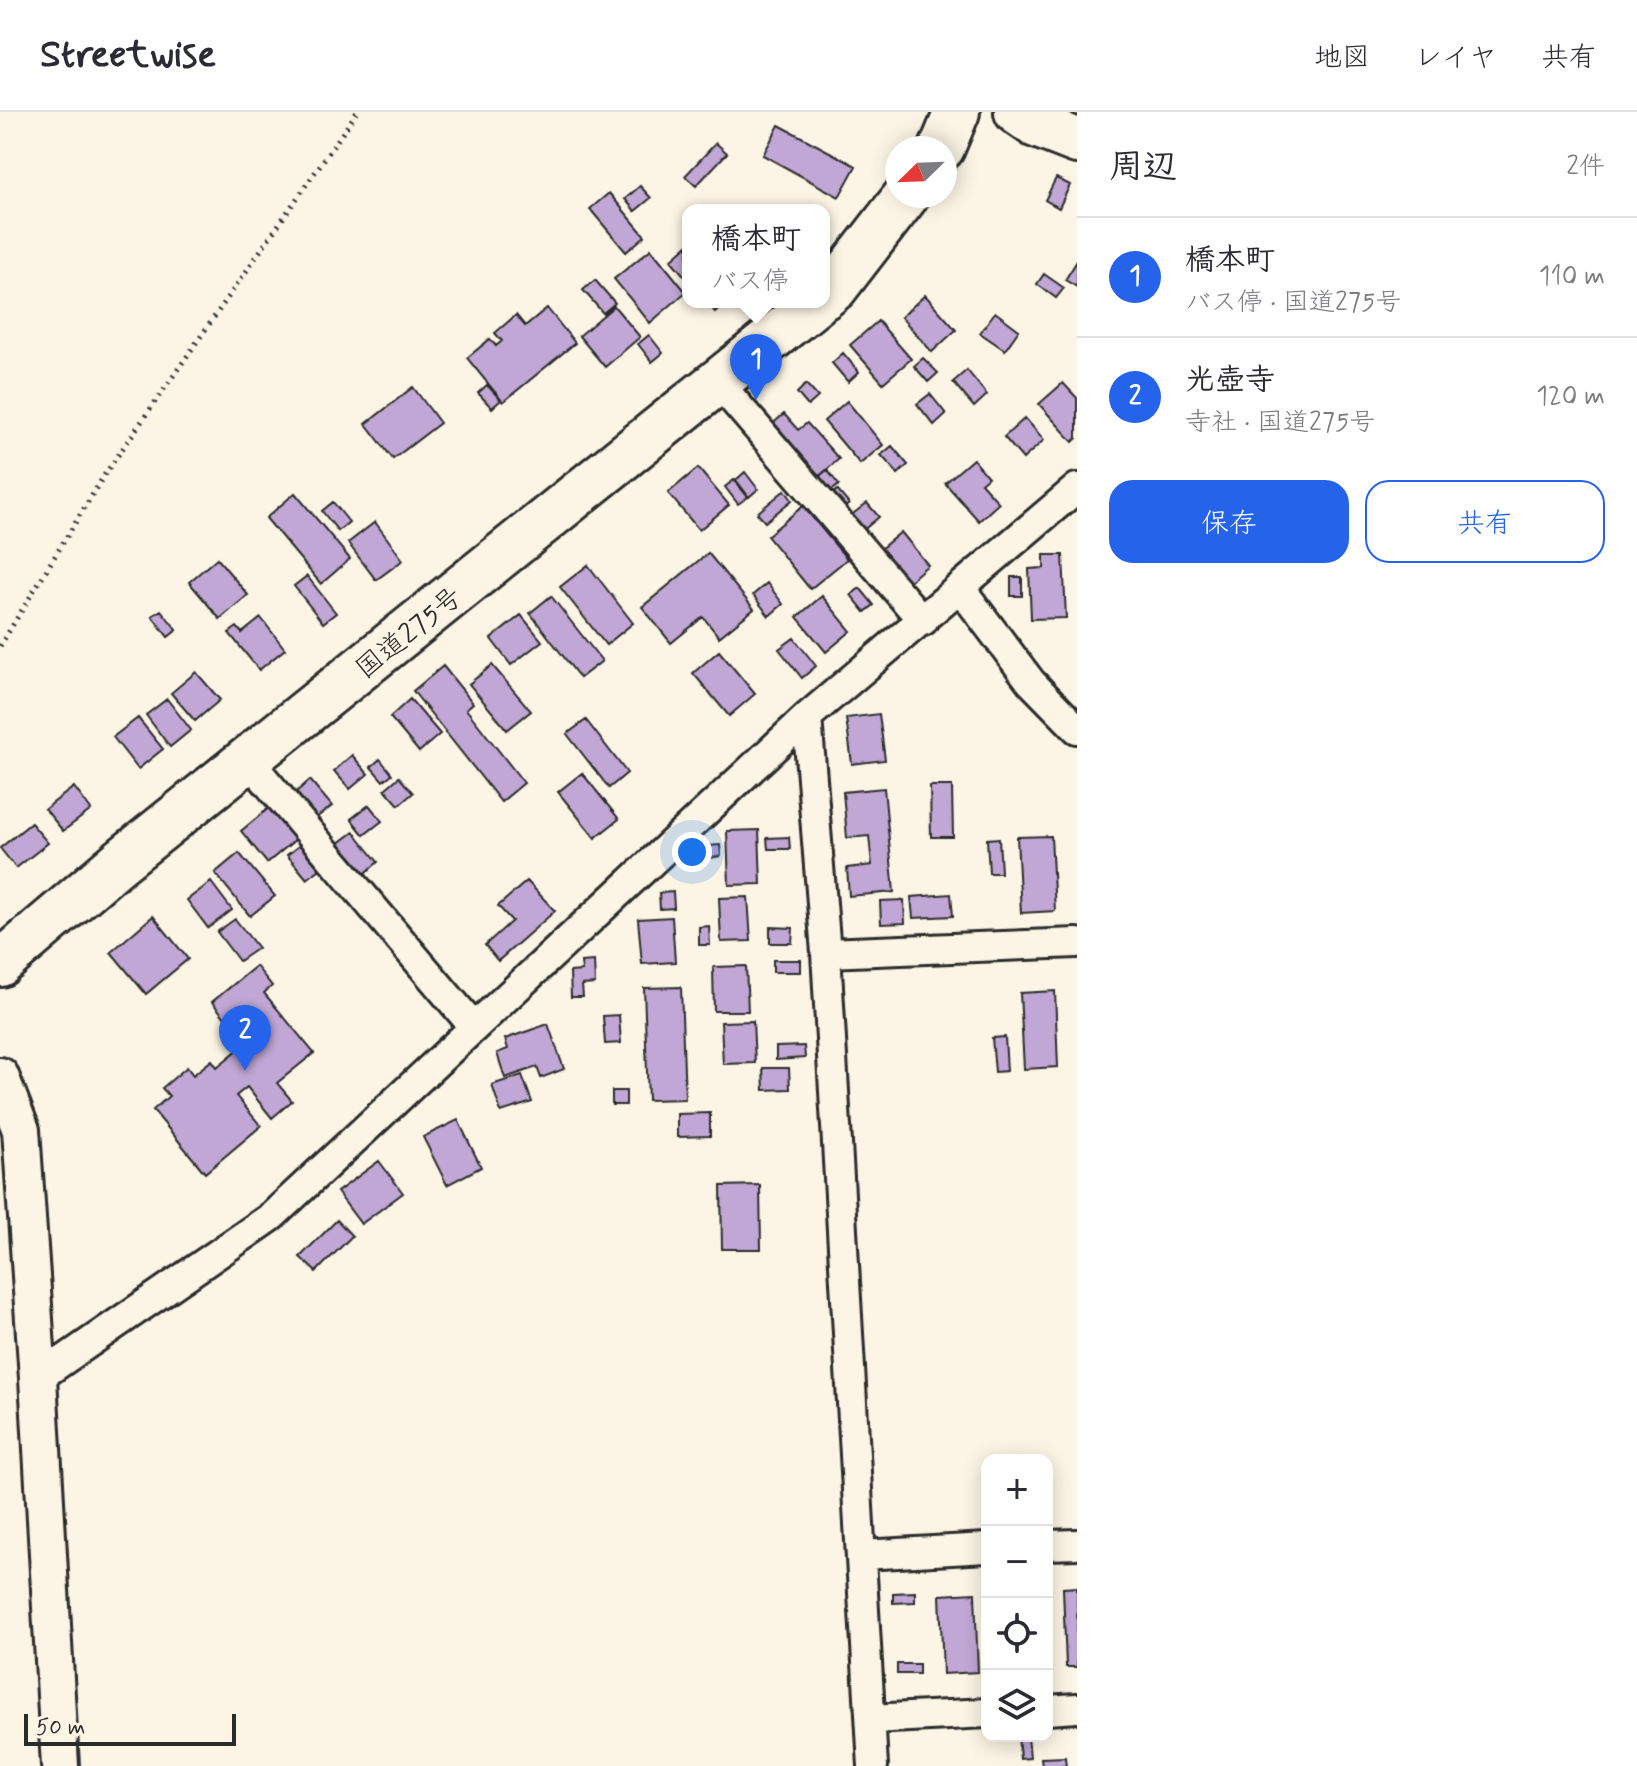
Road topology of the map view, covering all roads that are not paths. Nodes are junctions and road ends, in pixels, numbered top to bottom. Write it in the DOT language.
graph roads {
  1 [pos="957,112"];
  2 [pos="1017,112"];
  3 [pos="947,136"];
  4 [pos="1077,141"];
  5 [pos="897,208"];
  6 [pos="830,292"];
  7 [pos="809,308"];
  8 [pos="717,381"];
  9 [pos="1077,488"];
  10 [pos="961,589"];
  11 [pos="923,621"];
  12 [pos="807,717"];
  13 [pos="1077,729"];
  14 [pos="249,761"];
  15 [pos="1077,943"];
  16 [pos="826,953"];
  17 [pos="0,964"];
  18 [pos="474,1027"];
  19 [pos="0,1076"];
  20 [pos="38,1378"];
  21 [pos="1077,1544"];
  22 [pos="1053,1545"];
  23 [pos="981,1548"];
  24 [pos="862,1555"];
  25 [pos="1077,1708"];
  26 [pos="1053,1710"];
  27 [pos="981,1713"];
  28 [pos="871,1719"];
  29 [pos="60,1766"];
  30 [pos="873,1766"];
  1 -- 3 [label="highway"];
  2 -- 4 [label="highway"];
  5 -- 6 [label="highway"];
  7 -- 8 [label="highway, 国道275号"];
  8 -- 11 [label="street"];
  8 -- 14 [label="highway, 国道275号"];
  9 -- 10 [label="street"];
  10 -- 11 [label="street"];
  10 -- 13 [label="street"];
  11 -- 12 [label="street"];
  12 -- 16 [label="street"];
  12 -- 18 [label="street"];
  14 -- 17 [label="highway, 国道275号"];
  14 -- 18 [label="street"];
  15 -- 16 [label="street"];
  16 -- 24 [label="street"];
  18 -- 20 [label="street"];
  19 -- 20 [label="street"];
  20 -- 29 [label="street"];
  21 -- 22 [label="street"];
  23 -- 24 [label="street"];
  24 -- 28 [label="street"];
  25 -- 26 [label="street"];
  27 -- 28 [label="street"];
  28 -- 30 [label="street"];
}
